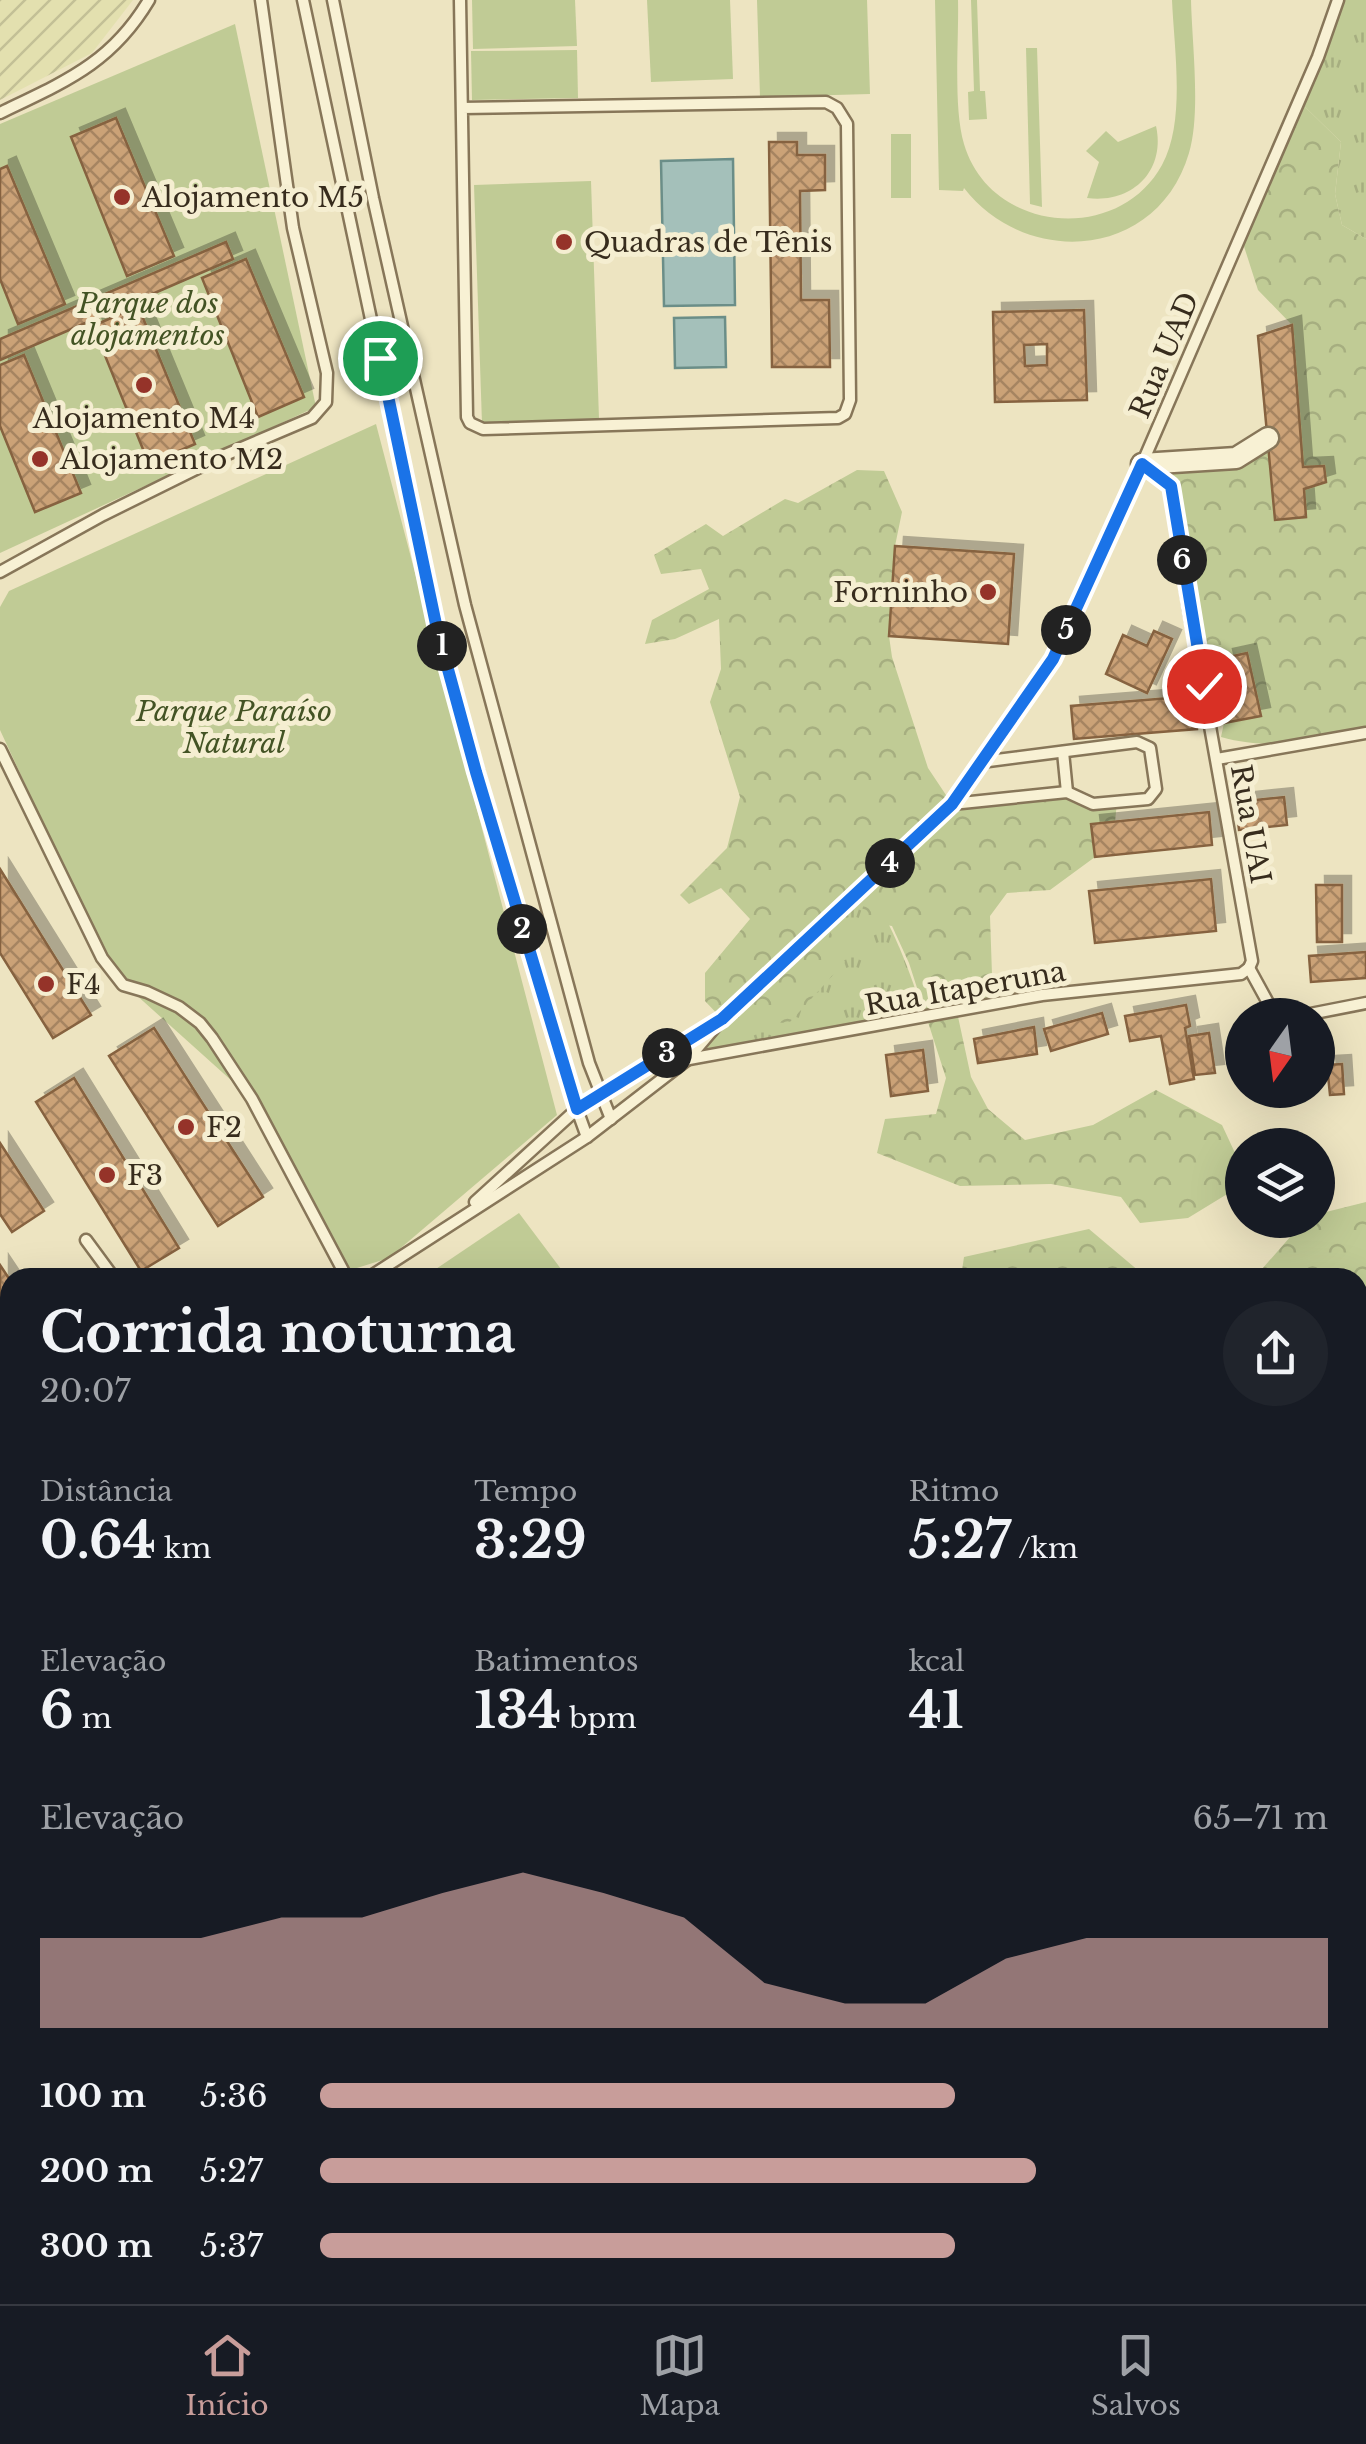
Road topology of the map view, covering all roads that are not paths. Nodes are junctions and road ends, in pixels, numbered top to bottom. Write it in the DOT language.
graph roads {
  1 [pos="150,0"];
  2 [pos="261,0"];
  3 [pos="304,0"];
  4 [pos="333,0"];
  5 [pos="460,0"];
  6 [pos="1338,0"];
  7 [pos="462,108"];
  8 [pos="0,113"];
  9 [pos="1268,438"];
  10 [pos="1142,464"];
  11 [pos="4,570"];
  12 [pos="0,579"];
  13 [pos="1366,733"];
  14 [pos="0,749"];
  15 [pos="1063,752"];
  16 [pos="1218,759"];
  17 [pos="981,762"];
  18 [pos="1067,792"];
  19 [pos="952,804"];
  20 [pos="1249,968"];
  21 [pos="1265,998"];
  22 [pos="1366,1003"];
  23 [pos="1335,1009"];
  24 [pos="722,1019"];
  25 [pos="688,1060"];
  26 [pos="601,1094"];
  27 [pos="577,1109"];
  28 [pos="611,1120"];
  29 [pos="587,1137"];
  30 [pos="455,1220"];
  31 [pos="86,1240"];
  32 [pos="107,1268"];
  33 [pos="342,1268"];
  34 [pos="383,1268"];
  1 -- 8 [label="lane"];
  2 -- 11 [label="lane"];
  3 -- 27 [label="lane"];
  4 -- 26 [label="lane"];
  5 -- 7 [label="lane"];
  6 -- 10 [label="lane, Rua UAD"];
  7 -- 7 [label="lane"];
  9 -- 10 [label="street"];
  10 -- 16 [label="lane, Rua UAI"];
  10 -- 17 [label="lane, Rua UAD"];
  11 -- 12 [label="lane"];
  13 -- 16 [label="lane"];
  14 -- 33 [label="lane"];
  15 -- 17 [label="lane"];
  15 -- 18 [label="lane"];
  15 -- 18 [label="lane"];
  16 -- 20 [label="lane, Rua UAI"];
  17 -- 19 [label="lane, Rua UAD"];
  18 -- 19 [label="lane"];
  19 -- 24 [label="lane, Rua UAD"];
  20 -- 21 [label="lane"];
  20 -- 25 [label="lane, Rua Itaperuna"];
  22 -- 23 [label="lane"];
  24 -- 25 [label="lane, Rua UAD"];
  24 -- 26 [label="lane, Rua UAD"];
  25 -- 28 [label="lane, Rua UAD"];
  26 -- 27 [label="lane, Rua UAD"];
  26 -- 28 [label="lane"];
  27 -- 29 [label="lane"];
  27 -- 30 [label="lane, Rua UAD"];
  28 -- 29 [label="lane, Rua UAD"];
  29 -- 30 [label="lane, Rua UAD"];
  30 -- 34 [label="lane, Rua UAD"];
  31 -- 32 [label="lane"];
}
